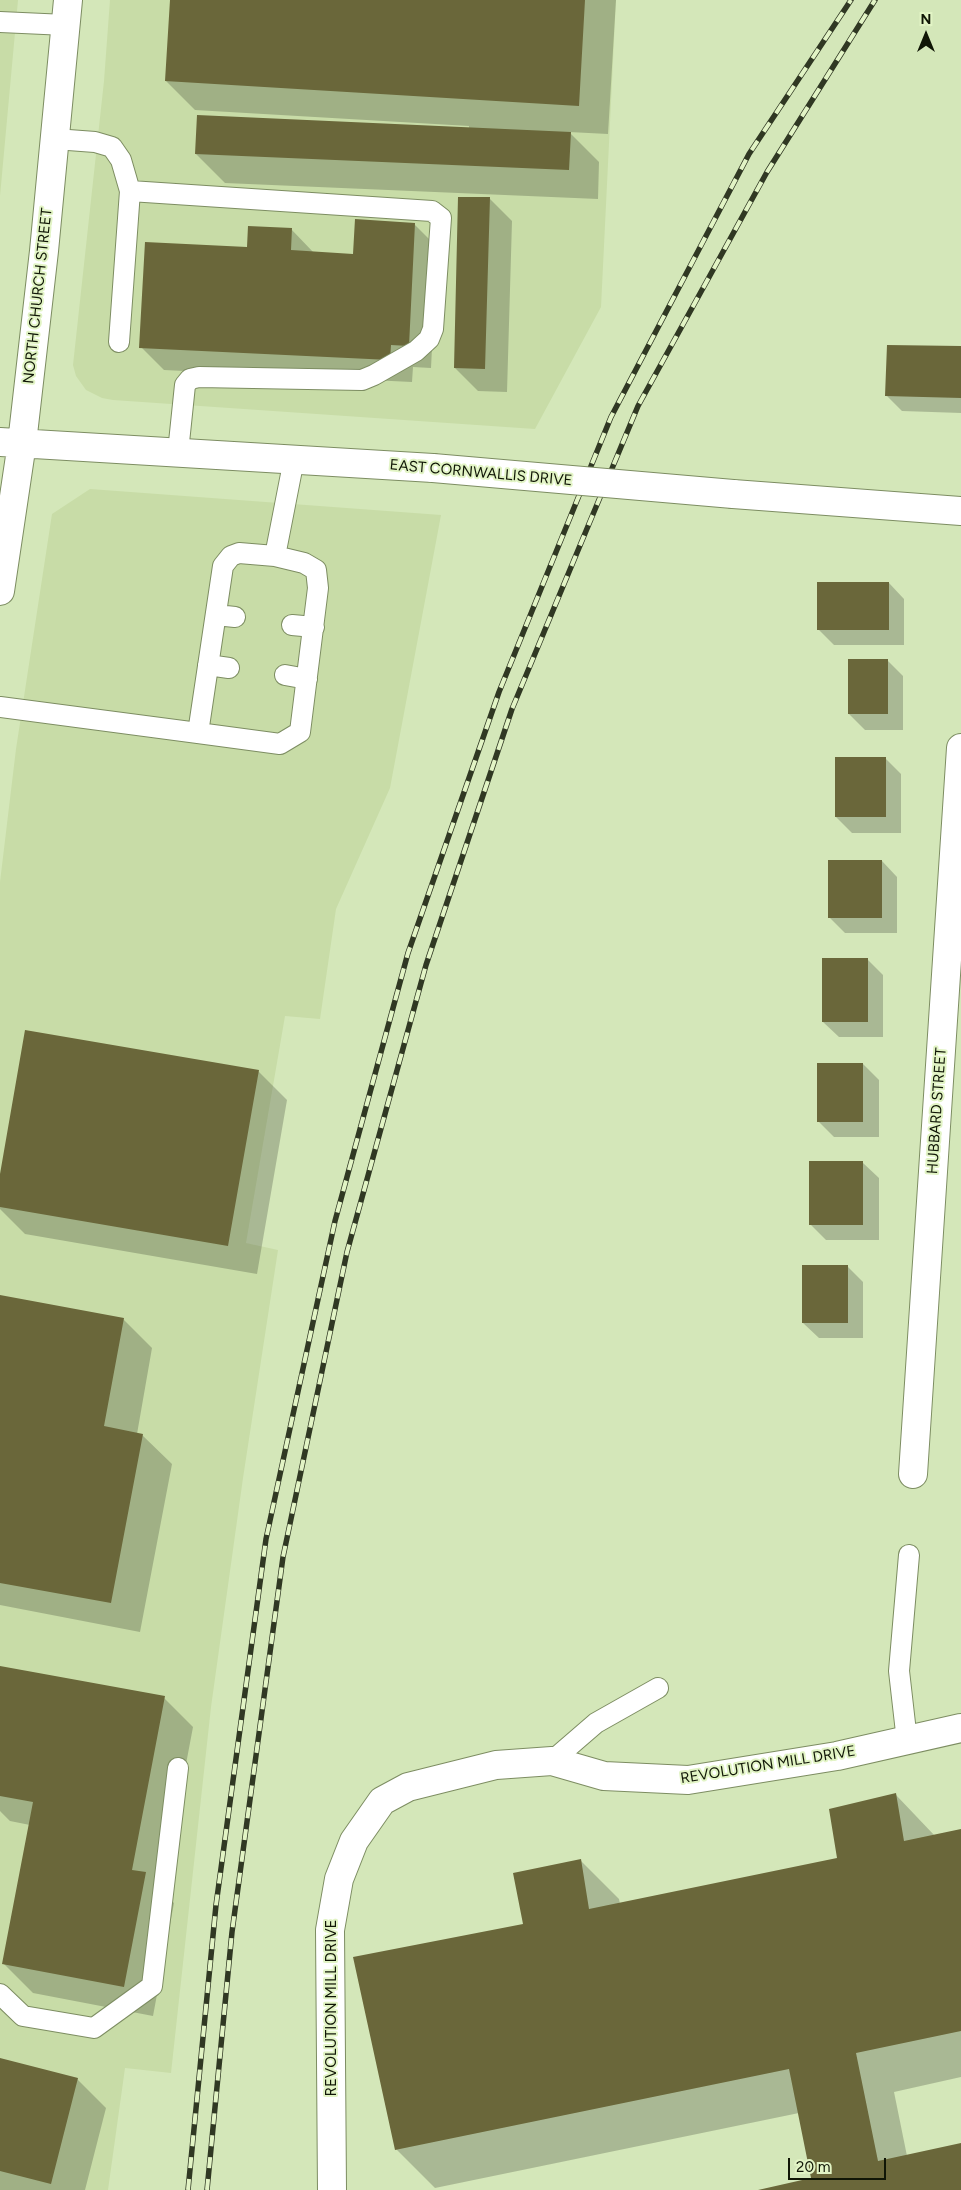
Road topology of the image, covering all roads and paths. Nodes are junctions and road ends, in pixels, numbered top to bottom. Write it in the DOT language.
graph roads {
  1 [pos="67,12"];
  2 [pos="0,22"];
  3 [pos="55,139"];
  4 [pos="130,191"];
  5 [pos="119,342"];
  6 [pos="11,442"];
  7 [pos="178,452"];
  8 [pos="294,459"];
  9 [pos="961,511"];
  10 [pos="275,556"];
  11 [pos="2,557"];
  12 [pos="0,591"];
  13 [pos="292,624"];
  14 [pos="314,627"];
  15 [pos="208,665"];
  16 [pos="229,668"];
  17 [pos="285,676"];
  18 [pos="307,679"];
  19 [pos="0,707"];
  20 [pos="198,733"];
  21 [pos="961,748"];
  22 [pos="913,1474"];
  23 [pos="910,1555"];
  24 [pos="658,1688"];
  25 [pos="961,1728"];
  26 [pos="907,1741"];
  27 [pos="552,1761"];
  28 [pos="178,1768"];
  29 [pos="0,1994"];
  30 [pos="332,2190"];
  1 -- 2 [label="lane"];
  1 -- 3 [label="street, NORTH CHURCH STREET"];
  3 -- 4 [label="lane"];
  3 -- 6 [label="street, NORTH CHURCH STREET"];
  4 -- 5 [label="lane"];
  4 -- 7 [label="lane"];
  6 -- 7 [label="street, EAST CORNWALLIS DRIVE"];
  6 -- 11 [label="street, NORTH CHURCH STREET"];
  7 -- 8 [label="street, EAST CORNWALLIS DRIVE"];
  8 -- 9 [label="street, EAST CORNWALLIS DRIVE, bridge"];
  8 -- 10 [label="lane"];
  10 -- 14 [label="lane"];
  10 -- 15 [label="lane"];
  11 -- 12 [label="street, NORTH CHURCH STREET"];
  13 -- 14 [label="lane"];
  14 -- 18 [label="lane"];
  15 -- 16 [label="lane"];
  15 -- 20 [label="lane"];
  17 -- 18 [label="lane"];
  18 -- 20 [label="lane"];
  19 -- 20 [label="lane"];
  21 -- 22 [label="street, HUBBARD STREET"];
  23 -- 26 [label="lane"];
  24 -- 27 [label="lane"];
  25 -- 26 [label="street, REVOLUTION MILL DRIVE"];
  26 -- 27 [label="street, REVOLUTION MILL DRIVE"];
  27 -- 30 [label="street, REVOLUTION MILL DRIVE"];
  28 -- 29 [label="lane"];
}
